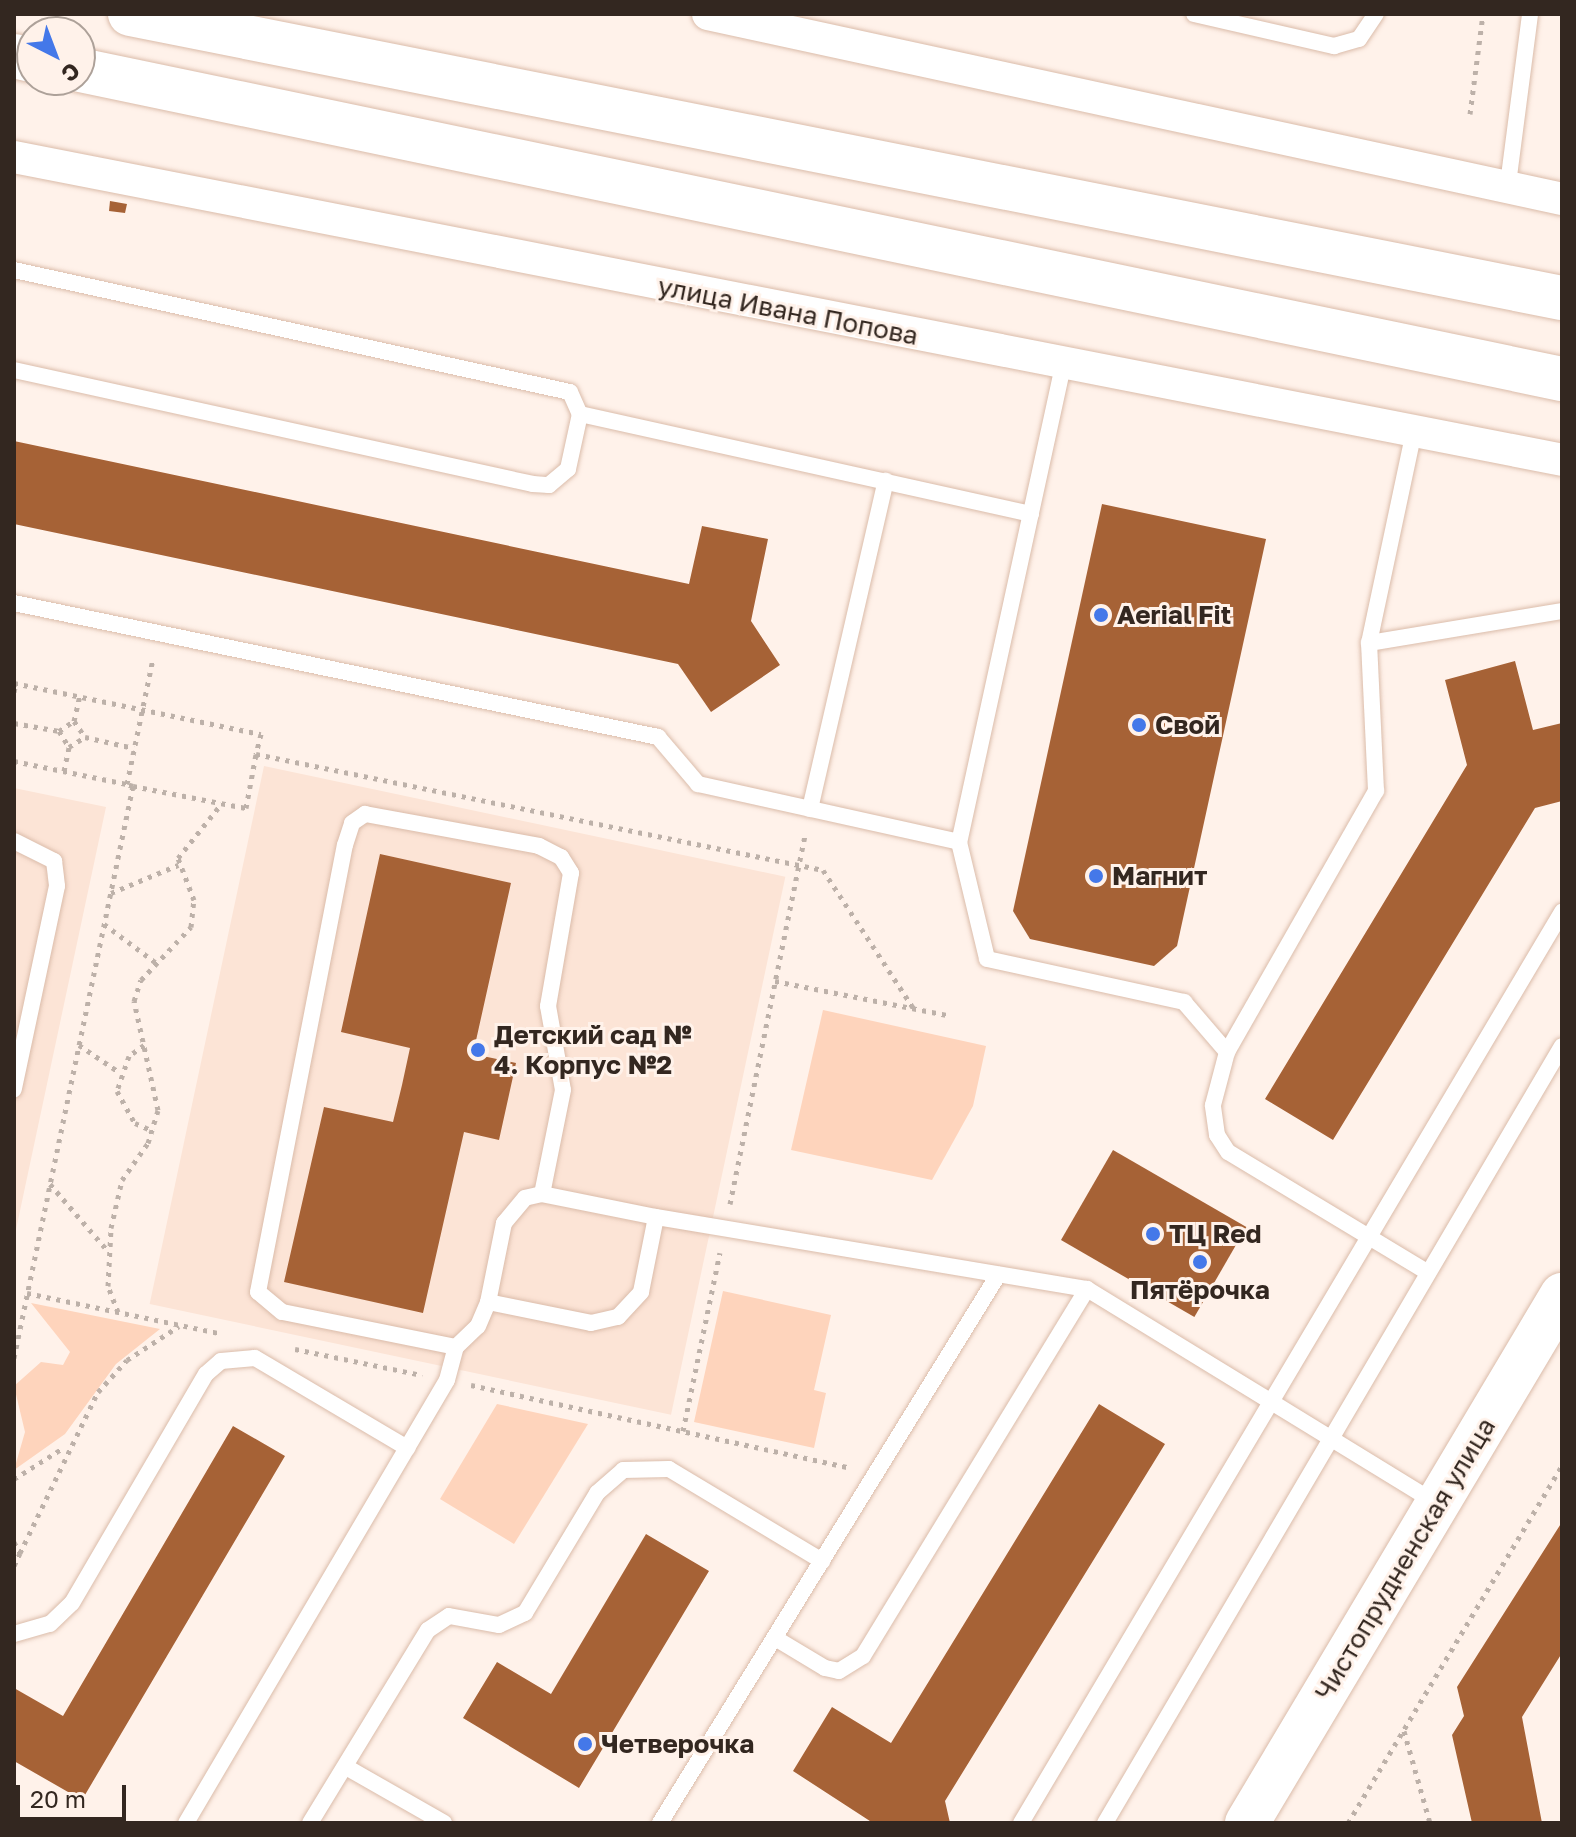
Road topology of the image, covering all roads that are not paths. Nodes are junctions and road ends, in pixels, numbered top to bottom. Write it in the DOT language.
graph roads {
  1 [pos="130,14"];
  2 [pos="708,14"];
  3 [pos="1194,14"];
  4 [pos="1376,14"];
  5 [pos="1530,14"];
  6 [pos="96,73"];
  7 [pos="14,157"];
  8 [pos="1508,184"];
  9 [pos="1562,199"];
  10 [pos="14,270"];
  11 [pos="1562,298"];
  12 [pos="1063,366"];
  13 [pos="14,370"];
  14 [pos="1562,379"];
  15 [pos="580,414"];
  16 [pos="1413,436"];
  17 [pos="1562,460"];
  18 [pos="886,481"];
  19 [pos="1031,514"];
  20 [pos="14,603"];
  21 [pos="1562,611"];
  22 [pos="1369,643"];
  23 [pos="810,809"];
  24 [pos="14,841"];
  25 [pos="959,842"];
  26 [pos="1562,912"];
  27 [pos="1562,1046"];
  28 [pos="1227,1052"];
  29 [pos="14,1089"];
  30 [pos="542,1194"];
  31 [pos="656,1217"];
  32 [pos="1368,1237"];
  33 [pos="1427,1272"];
  34 [pos="998,1275"];
  35 [pos="1087,1289"];
  36 [pos="1562,1295"];
  37 [pos="488,1302"];
  38 [pos="456,1347"];
  39 [pos="1270,1401"];
  40 [pos="1330,1438"];
  41 [pos="407,1448"];
  42 [pos="1437,1504"];
  43 [pos="822,1561"];
  44 [pos="14,1634"];
  45 [pos="775,1638"];
  46 [pos="346,1767"];
  47 [pos="186,1823"];
  48 [pos="310,1823"];
  49 [pos="444,1823"];
  50 [pos="660,1823"];
  51 [pos="1021,1823"];
  52 [pos="1105,1823"];
  53 [pos="1247,1823"];
  1 -- 11 [label="main road"];
  2 -- 8 [label="street"];
  3 -- 4 [label="lane"];
  5 -- 8 [label="lane"];
  6 -- 14 [label="main road"];
  7 -- 12 [label="street, улица Ивана Попова"];
  8 -- 9 [label="street"];
  10 -- 15 [label="lane"];
  12 -- 16 [label="street, улица Ивана Попова"];
  12 -- 19 [label="lane"];
  13 -- 15 [label="lane"];
  15 -- 18 [label="lane"];
  16 -- 17 [label="street, улица Ивана Попова"];
  16 -- 22 [label="lane"];
  18 -- 19 [label="lane"];
  18 -- 23 [label="lane"];
  19 -- 25 [label="lane"];
  20 -- 23 [label="lane"];
  21 -- 22 [label="lane"];
  22 -- 28 [label="lane"];
  23 -- 25 [label="lane"];
  24 -- 29 [label="lane"];
  25 -- 28 [label="lane"];
  26 -- 32 [label="lane"];
  27 -- 33 [label="lane"];
  28 -- 32 [label="lane"];
  30 -- 31 [label="lane"];
  30 -- 37 [label="lane"];
  30 -- 38 [label="lane"];
  31 -- 34 [label="lane"];
  31 -- 37 [label="lane"];
  32 -- 33 [label="lane"];
  32 -- 39 [label="lane"];
  33 -- 40 [label="lane"];
  34 -- 35 [label="lane"];
  34 -- 43 [label="lane"];
  35 -- 39 [label="lane"];
  35 -- 45 [label="lane"];
  36 -- 42 [label="main road, Чистопрудненская улица"];
  37 -- 38 [label="lane"];
  38 -- 41 [label="lane"];
  39 -- 40 [label="lane"];
  39 -- 51 [label="lane"];
  40 -- 42 [label="lane"];
  40 -- 52 [label="lane"];
  41 -- 44 [label="lane"];
  41 -- 47 [label="lane"];
  42 -- 53 [label="main road, Чистопрудненская улица"];
  43 -- 45 [label="lane"];
  43 -- 46 [label="lane"];
  45 -- 50 [label="lane"];
  46 -- 48 [label="lane"];
  46 -- 49 [label="lane"];
}
